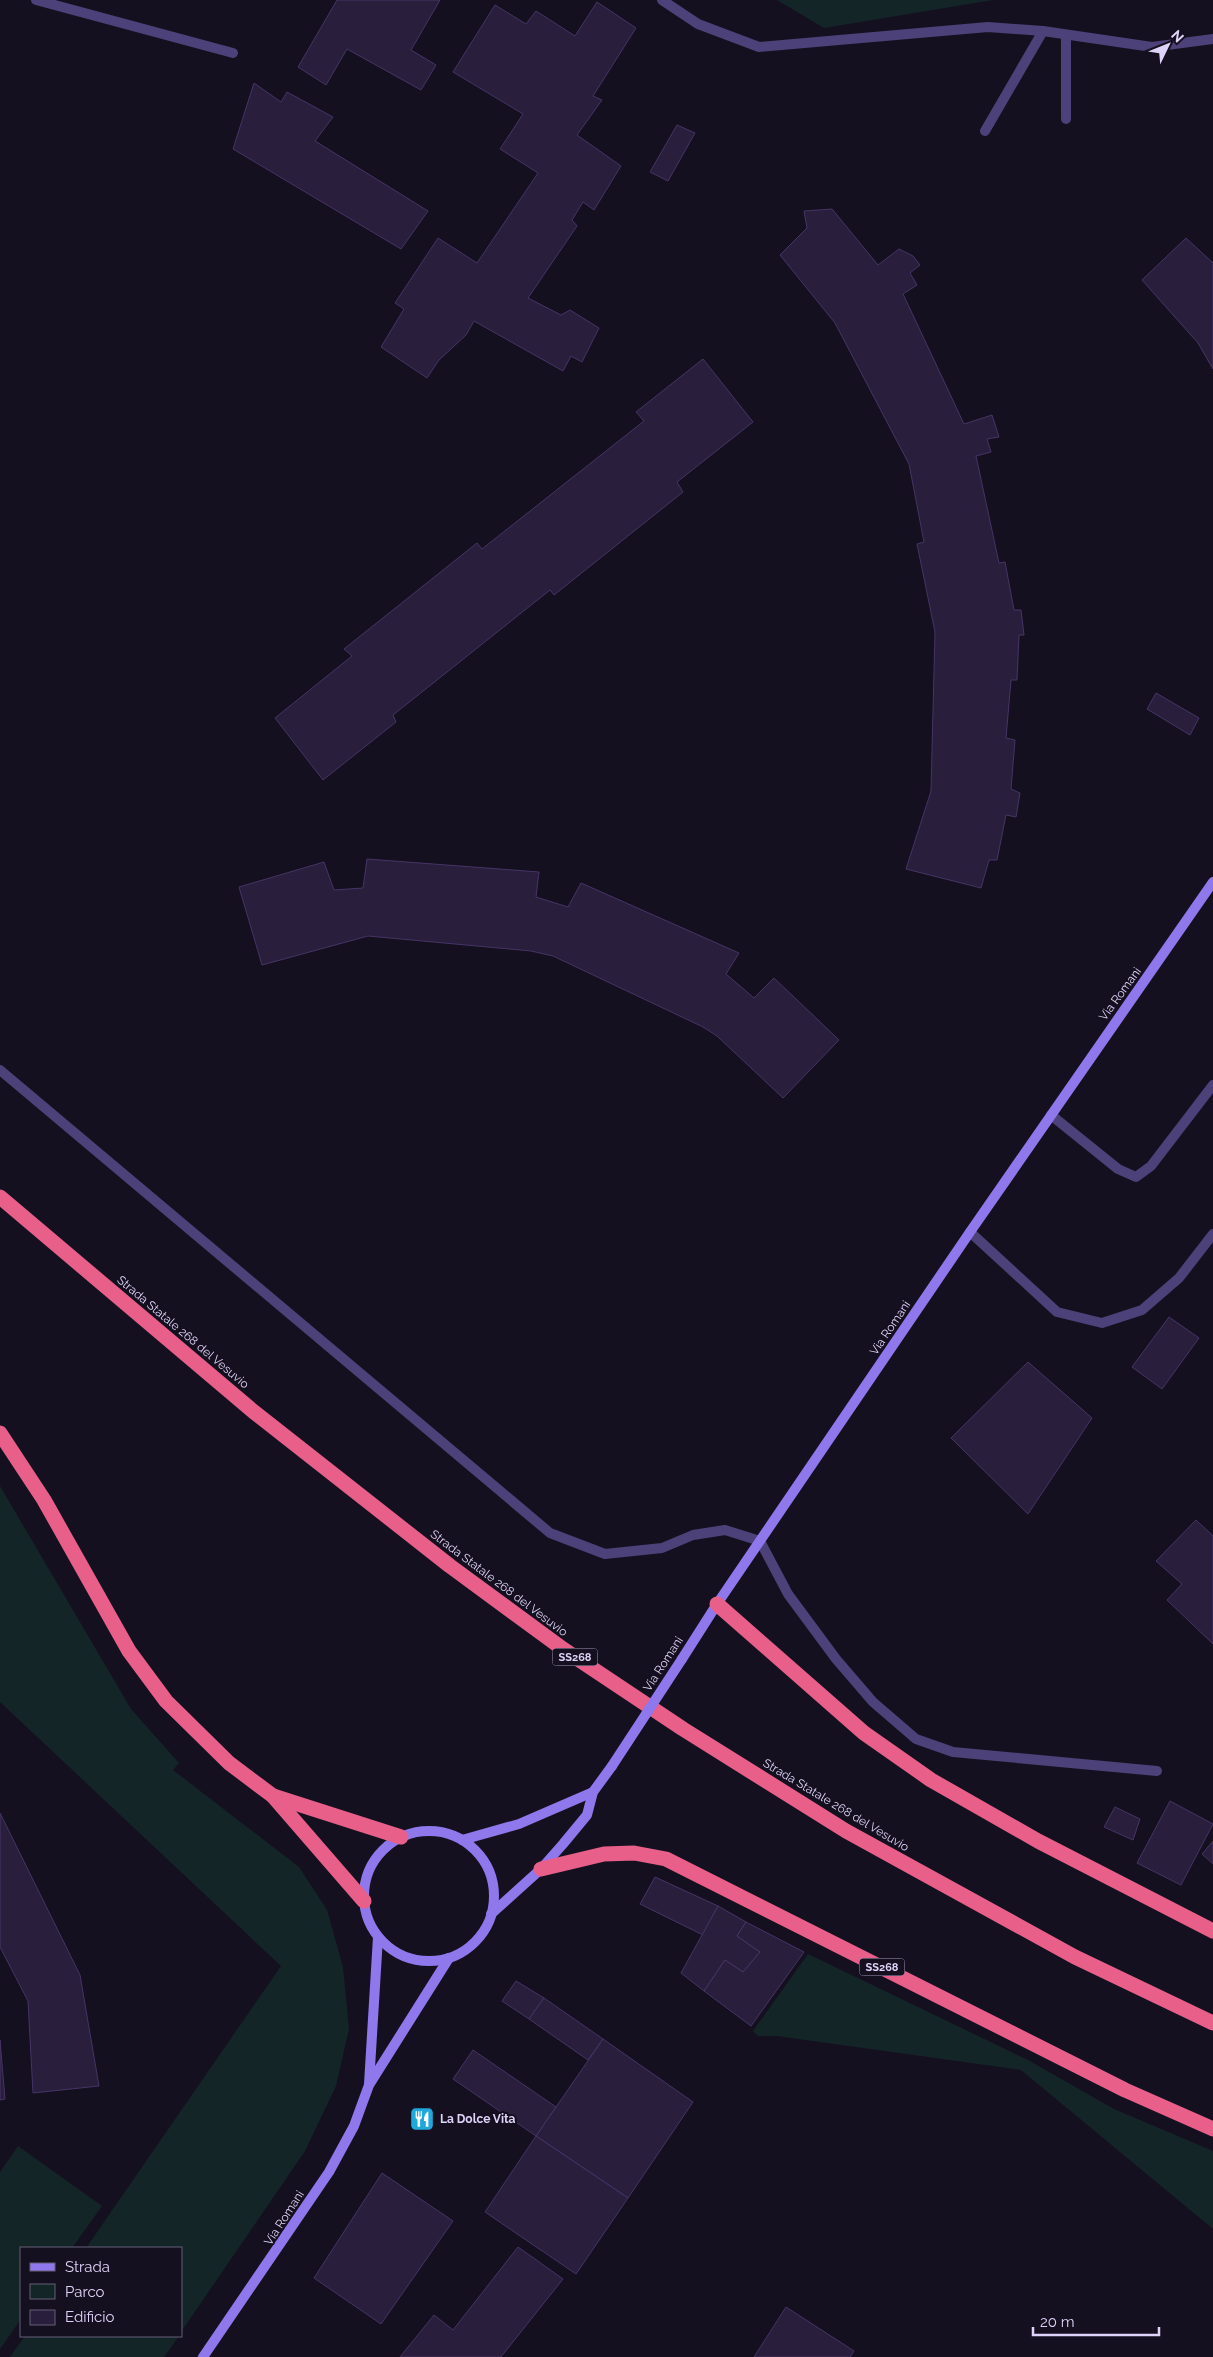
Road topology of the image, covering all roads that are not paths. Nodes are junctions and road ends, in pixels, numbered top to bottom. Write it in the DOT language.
graph roads {
  1 [pos="36,0"];
  2 [pos="662,0"];
  3 [pos="1043,31"];
  4 [pos="1066,36"];
  5 [pos="1213,39"];
  6 [pos="233,52"];
  7 [pos="1066,119"];
  8 [pos="986,131"];
  9 [pos="1213,882"];
  10 [pos="0,1070"];
  11 [pos="1213,1085"];
  12 [pos="1051,1115"];
  13 [pos="0,1197"];
  14 [pos="970,1232"];
  15 [pos="1213,1234"];
  16 [pos="0,1433"];
  17 [pos="760,1541"];
  18 [pos="717,1604"];
  19 [pos="1156,1770"];
  20 [pos="593,1792"];
  21 [pos="273,1796"];
  22 [pos="402,1837"];
  23 [pos="462,1840"];
  24 [pos="541,1869"];
  25 [pos="364,1901"];
  26 [pos="492,1914"];
  27 [pos="1213,1931"];
  28 [pos="378,1937"];
  29 [pos="449,1958"];
  30 [pos="1213,2023"];
  31 [pos="369,2085"];
  32 [pos="1213,2129"];
  33 [pos="203,2357"];
  1 -- 6 [label="street"];
  2 -- 3 [label="street"];
  3 -- 4 [label="street"];
  3 -- 8 [label="street"];
  4 -- 5 [label="street"];
  4 -- 7 [label="street"];
  9 -- 12 [label="street, Via Romani"];
  10 -- 17 [label="street"];
  11 -- 12 [label="street"];
  12 -- 14 [label="street, Via Romani"];
  13 -- 30 [label="highway, Strada Statale 268 del Vesuvio / SS268"];
  14 -- 15 [label="street"];
  14 -- 17 [label="street, Via Romani"];
  16 -- 21 [label="highway"];
  17 -- 18 [label="street, Via Romani"];
  17 -- 19 [label="street"];
  18 -- 20 [label="street, Via Romani, bridge"];
  18 -- 27 [label="highway"];
  20 -- 23 [label="street"];
  20 -- 24 [label="street, Via Romani"];
  21 -- 22 [label="highway"];
  21 -- 25 [label="highway"];
  22 -- 23 [label="street"];
  22 -- 25 [label="street"];
  23 -- 26 [label="street"];
  24 -- 26 [label="street, Via Romani"];
  24 -- 32 [label="highway, SS268"];
  25 -- 28 [label="street"];
  26 -- 29 [label="street"];
  28 -- 29 [label="street"];
  28 -- 31 [label="street, Via Romani"];
  29 -- 31 [label="street, Via Romani"];
  31 -- 33 [label="street, Via Romani"];
}
